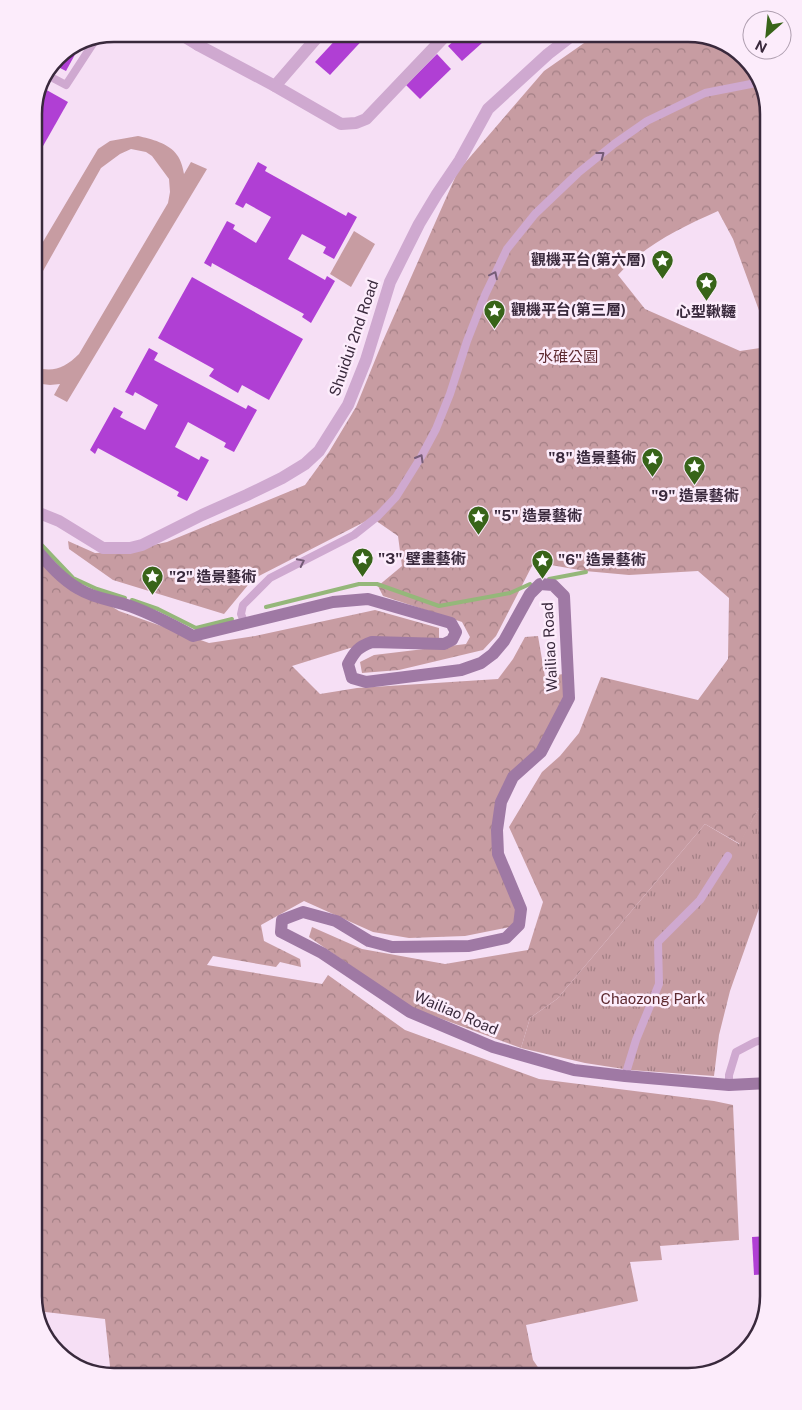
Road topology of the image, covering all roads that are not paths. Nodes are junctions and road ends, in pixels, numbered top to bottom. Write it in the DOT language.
graph roads {
  1 [pos="195,43"];
  2 [pos="312,43"];
  3 [pos="438,43"];
  4 [pos="562,43"];
  5 [pos="198,45"];
  6 [pos="91,47"];
  7 [pos="53,78"];
  8 [pos="753,84"];
  9 [pos="275,86"];
  10 [pos="43,515"];
  11 [pos="43,557"];
  12 [pos="245,624"];
  13 [pos="728,856"];
  14 [pos="760,1040"];
  15 [pos="624,1076"];
  16 [pos="760,1083"];
  17 [pos="729,1085"];
  1 -- 5 [label="street"];
  2 -- 9 [label="street"];
  3 -- 9 [label="street"];
  4 -- 10 [label="street, Shuidui 2nd Road"];
  5 -- 9 [label="street"];
  6 -- 7 [label="lane"];
  12 -- 8 [label="lane, one-way"];
  11 -- 12 [label="street, Wailiao Road"];
  12 -- 15 [label="street, Wailiao Road"];
  13 -- 15 [label="lane"];
  14 -- 17 [label="lane"];
  15 -- 17 [label="street, Wailiao Road"];
  16 -- 17 [label="street, Wailiao Road"];
}
